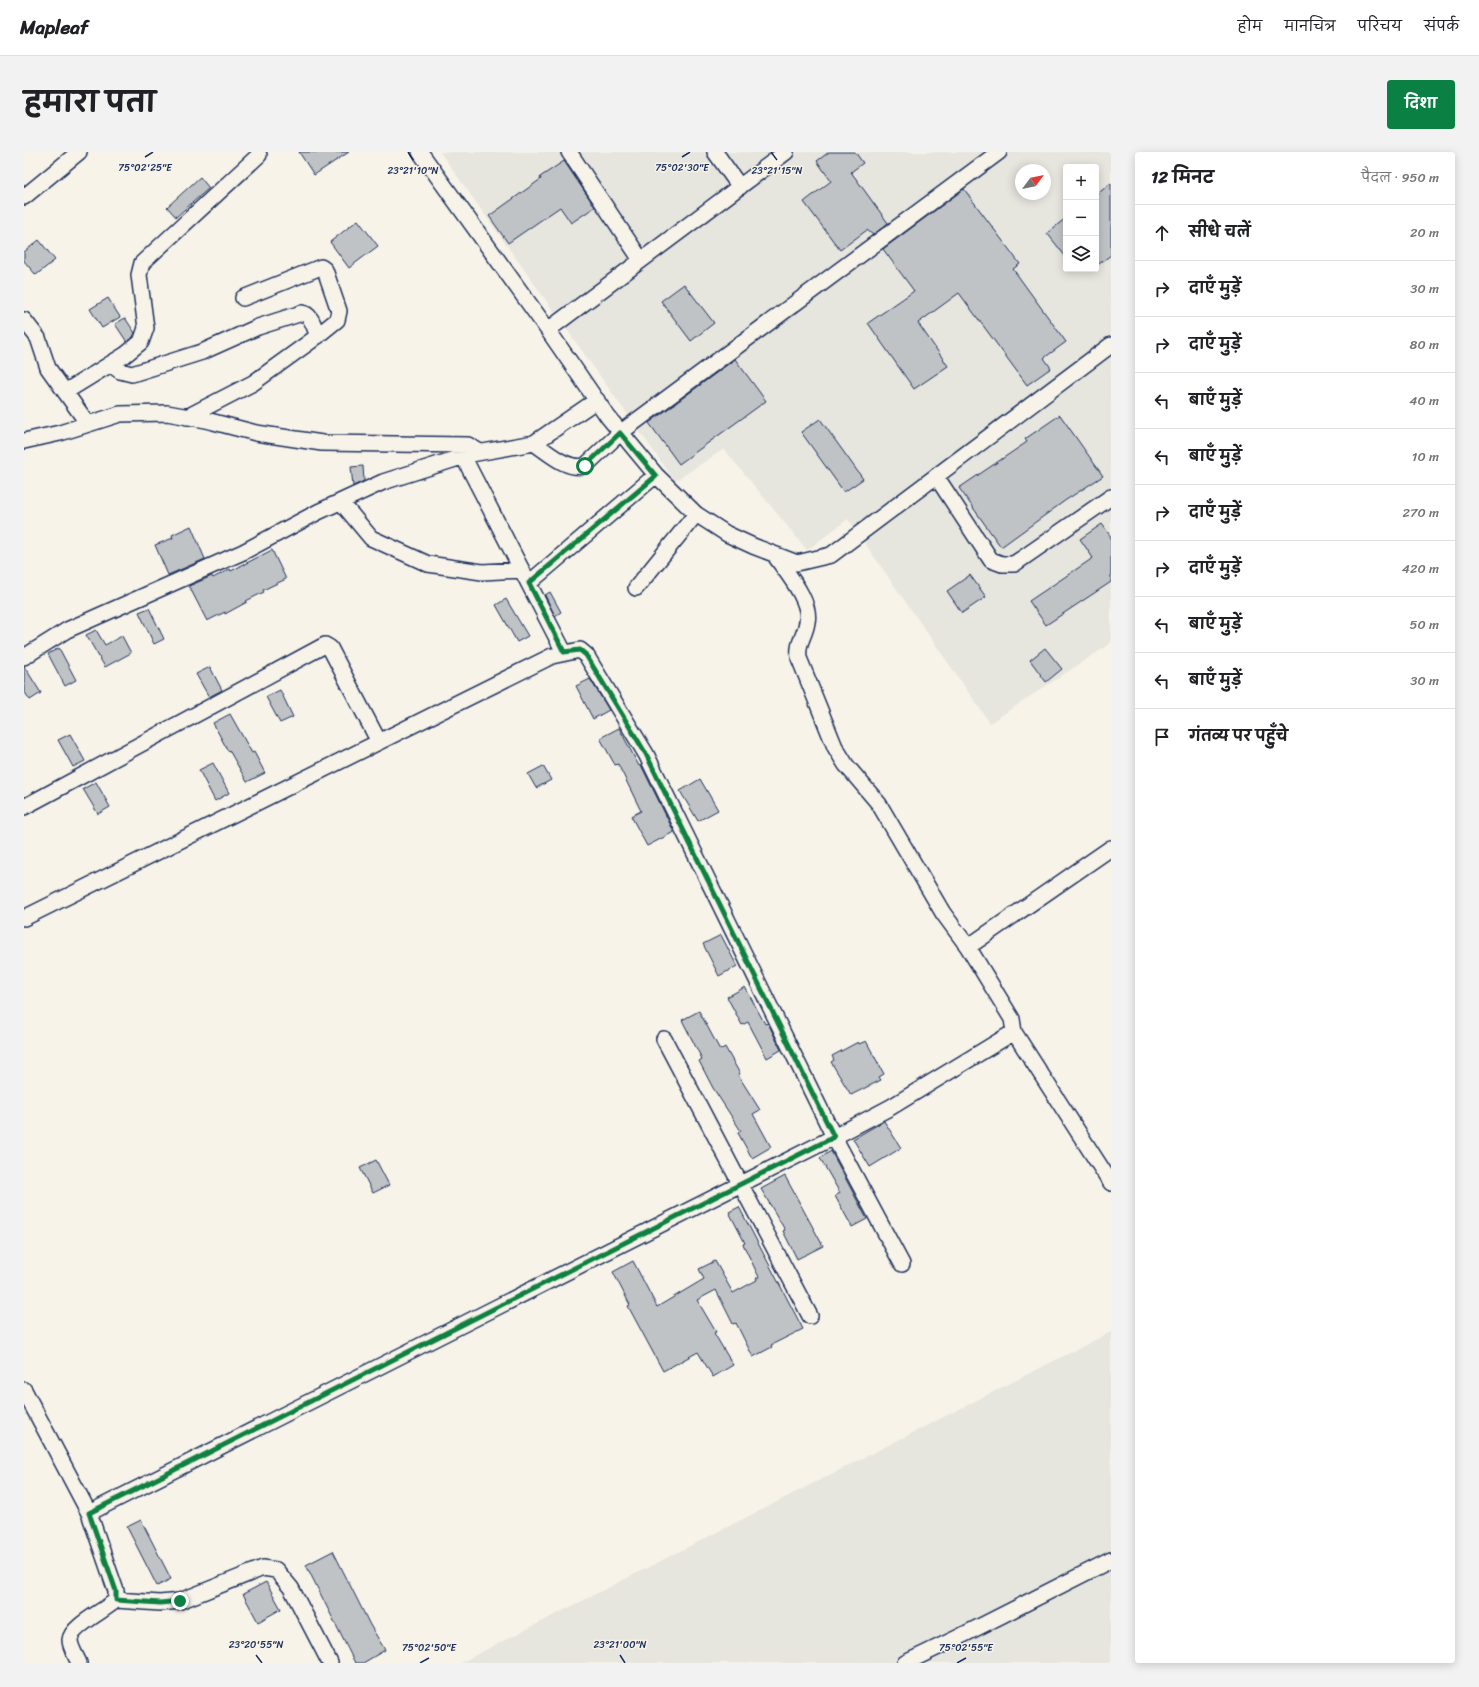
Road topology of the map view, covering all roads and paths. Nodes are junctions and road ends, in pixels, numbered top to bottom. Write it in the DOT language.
graph roads {
  1 [pos="79,152"];
  2 [pos="420,152"];
  3 [pos="569,152"];
  4 [pos="715,152"];
  5 [pos="786,152"];
  6 [pos="999,152"];
  7 [pos="260,155"];
  8 [pos="740,187"];
  9 [pos="24,197"];
  10 [pos="641,260"];
  11 [pos="243,298"];
  12 [pos="24,320"];
  13 [pos="548,330"];
  14 [pos="318,336"];
  15 [pos="1111,345"];
  16 [pos="110,364"];
  17 [pos="65,392"];
  18 [pos="597,400"];
  19 [pos="187,417"];
  20 [pos="88,424"];
  21 [pos="620,433"];
  22 [pos="24,441"];
  23 [pos="534,443"];
  24 [pos="480,452"];
  25 [pos="463,456"];
  26 [pos="656,476"];
  27 [pos="936,476"];
  28 [pos="1111,497"];
  29 [pos="341,502"];
  30 [pos="696,514"];
  31 [pos="774,554"];
  32 [pos="525,577"];
  33 [pos="636,588"];
  34 [pos="564,652"];
  35 [pos="24,657"];
  36 [pos="379,742"];
  37 [pos="24,807"];
  38 [pos="1111,848"];
  39 [pos="24,918"];
  40 [pos="968,947"];
  41 [pos="1014,1032"];
  42 [pos="664,1039"];
  43 [pos="834,1137"];
  44 [pos="741,1183"];
  45 [pos="1111,1183"];
  46 [pos="902,1264"];
  47 [pos="810,1316"];
  48 [pos="24,1390"];
  49 [pos="89,1513"];
  50 [pos="1111,1560"];
  51 [pos="116,1600"];
  52 [pos="79,1663"];
  53 [pos="330,1663"];
  54 [pos="905,1663"];
  1 -- 9 [label="street"];
  2 -- 13 [label="street"];
  3 -- 10 [label="street"];
  4 -- 8 [label="street"];
  5 -- 8 [label="street"];
  6 -- 21 [label="street"];
  7 -- 16 [label="street"];
  8 -- 10 [label="street"];
  10 -- 13 [label="street"];
  11 -- 14 [label="street"];
  12 -- 17 [label="street"];
  13 -- 18 [label="street"];
  14 -- 16 [label="street"];
  14 -- 19 [label="street"];
  15 -- 27 [label="street"];
  16 -- 17 [label="street"];
  17 -- 20 [label="street"];
  18 -- 21 [label="street"];
  18 -- 23 [label="street"];
  19 -- 20 [label="street"];
  19 -- 24 [label="street"];
  20 -- 22 [label="street"];
  21 -- 23 [label="street"];
  21 -- 26 [label="street"];
  23 -- 24 [label="street"];
  24 -- 25 [label="street"];
  25 -- 29 [label="street"];
  25 -- 32 [label="street"];
  26 -- 30 [label="street"];
  26 -- 32 [label="street"];
  27 -- 28 [label="street"];
  27 -- 31 [label="street"];
  29 -- 32 [label="street"];
  29 -- 35 [label="street"];
  30 -- 31 [label="street"];
  30 -- 33 [label="street"];
  31 -- 40 [label="street"];
  32 -- 34 [label="street"];
  34 -- 36 [label="street"];
  34 -- 43 [label="street"];
  36 -- 37 [label="street"];
  36 -- 39 [label="street"];
  38 -- 40 [label="street"];
  40 -- 41 [label="street"];
  41 -- 43 [label="street"];
  41 -- 45 [label="street"];
  42 -- 44 [label="street"];
  43 -- 44 [label="street"];
  43 -- 46 [label="street"];
  44 -- 47 [label="street"];
  44 -- 49 [label="street"];
  48 -- 49 [label="street"];
  49 -- 51 [label="street"];
  50 -- 54 [label="street"];
  51 -- 52 [label="street"];
  51 -- 53 [label="street"];
}
